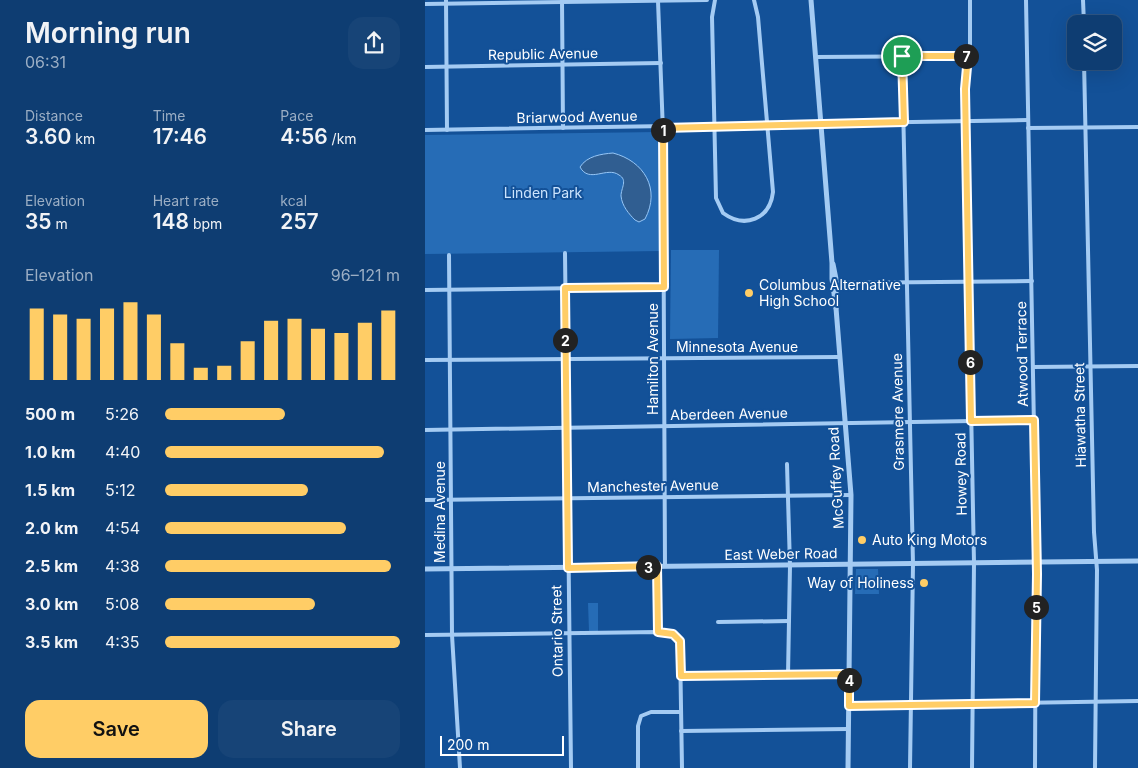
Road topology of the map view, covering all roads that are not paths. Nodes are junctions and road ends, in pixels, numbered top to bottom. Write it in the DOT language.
graph roads {
  1 [pos="707,0"];
  2 [pos="715,0"];
  3 [pos="754,0"];
  4 [pos="811,0"];
  5 [pos="970,0"];
  6 [pos="1026,0"];
  7 [pos="1083,0"];
  8 [pos="562,1"];
  9 [pos="658,1"];
  10 [pos="446,2"];
  11 [pos="425,4"];
  12 [pos="1084,15"];
  13 [pos="902,56"];
  14 [pos="968,56"];
  15 [pos="816,57"];
  16 [pos="661,63"];
  17 [pos="563,65"];
  18 [pos="447,66"];
  19 [pos="425,67"];
  20 [pos="1085,70"];
  21 [pos="1028,120"];
  22 [pos="965,121"];
  23 [pos="904,122"];
  24 [pos="821,124"];
  25 [pos="767,125"];
  26 [pos="715,126"];
  27 [pos="1138,126"];
  28 [pos="1086,127"];
  29 [pos="563,128"];
  30 [pos="663,128"];
  31 [pos="1029,128"];
  32 [pos="425,130"];
  33 [pos="447,130"];
  34 [pos="565,253"];
  35 [pos="449,255"];
  36 [pos="968,281"];
  37 [pos="1032,281"];
  38 [pos="907,282"];
  39 [pos="834,284"];
  40 [pos="664,287"];
  41 [pos="565,288"];
  42 [pos="450,289"];
  43 [pos="425,290"];
  44 [pos="840,357"];
  45 [pos="566,358"];
  46 [pos="665,358"];
  47 [pos="425,360"];
  48 [pos="450,360"];
  49 [pos="1138,366"];
  50 [pos="1033,367"];
  51 [pos="1091,367"];
  52 [pos="1034,420"];
  53 [pos="910,421"];
  54 [pos="971,421"];
  55 [pos="845,423"];
  56 [pos="665,427"];
  57 [pos="567,428"];
  58 [pos="425,430"];
  59 [pos="450,430"];
  60 [pos="787,464"];
  61 [pos="851,495"];
  62 [pos="789,496"];
  63 [pos="665,497"];
  64 [pos="567,498"];
  65 [pos="425,500"];
  66 [pos="451,500"];
  67 [pos="1138,561"];
  68 [pos="1037,562"];
  69 [pos="1095,562"];
  70 [pos="974,563"];
  71 [pos="850,564"];
  72 [pos="913,564"];
  73 [pos="790,565"];
  74 [pos="657,566"];
  75 [pos="665,566"];
  76 [pos="568,568"];
  77 [pos="425,569"];
  78 [pos="452,569"];
  79 [pos="789,621"];
  80 [pos="718,622"];
  81 [pos="658,632"];
  82 [pos="569,634"];
  83 [pos="425,635"];
  84 [pos="452,635"];
  85 [pos="849,674"];
  86 [pos="788,675"];
  87 [pos="681,676"];
  88 [pos="1096,702"];
  89 [pos="1138,702"];
  90 [pos="1035,703"];
  91 [pos="911,704"];
  92 [pos="973,704"];
  93 [pos="849,706"];
  94 [pos="681,712"];
  95 [pos="848,729"];
  96 [pos="681,731"];
  97 [pos="460,768"];
  98 [pos="571,768"];
  99 [pos="638,768"];
  100 [pos="682,768"];
  101 [pos="848,768"];
  102 [pos="910,768"];
  103 [pos="972,768"];
  104 [pos="1035,768"];
  105 [pos="1095,768"];
  1 -- 9 [label="street"];
  2 -- 26 [label="street"];
  3 -- 25 [label="street"];
  4 -- 15 [label="street, McGuffey Road"];
  5 -- 14 [label="street, Howey Road"];
  6 -- 21 [label="street, Atwood Terrace"];
  7 -- 12 [label="street"];
  8 -- 9 [label="street"];
  8 -- 10 [label="street"];
  8 -- 17 [label="street"];
  9 -- 16 [label="street, Hamilton Avenue"];
  10 -- 11 [label="street"];
  10 -- 18 [label="street"];
  13 -- 14 [label="street"];
  13 -- 15 [label="street"];
  13 -- 23 [label="street, Grasmere Avenue"];
  14 -- 22 [label="street, Howey Road"];
  15 -- 24 [label="street, McGuffey Road"];
  16 -- 17 [label="street, Republic Avenue"];
  16 -- 30 [label="street, Hamilton Avenue"];
  17 -- 18 [label="street, Republic Avenue"];
  17 -- 29 [label="street"];
  18 -- 19 [label="street, Republic Avenue"];
  18 -- 33 [label="street"];
  20 -- 28 [label="street, Hiawatha Street"];
  21 -- 22 [label="street, Briarwood Avenue"];
  21 -- 31 [label="street, Atwood Terrace"];
  22 -- 23 [label="street, Briarwood Avenue"];
  22 -- 36 [label="street, Howey Road"];
  23 -- 24 [label="street, Briarwood Avenue"];
  23 -- 38 [label="street, Grasmere Avenue"];
  24 -- 25 [label="street, Briarwood Avenue"];
  24 -- 39 [label="street, McGuffey Road"];
  25 -- 26 [label="street, Briarwood Avenue"];
  25 -- 26 [label="street"];
  26 -- 30 [label="street, Briarwood Avenue"];
  27 -- 28 [label="street"];
  28 -- 31 [label="street"];
  28 -- 51 [label="street, Hiawatha Street"];
  29 -- 30 [label="street, Briarwood Avenue"];
  29 -- 33 [label="street, Briarwood Avenue"];
  30 -- 40 [label="street, Hamilton Avenue"];
  31 -- 37 [label="street, Atwood Terrace"];
  32 -- 33 [label="street, Briarwood Avenue"];
  34 -- 41 [label="street, Ontario Street"];
  35 -- 42 [label="street, Medina Avenue"];
  36 -- 37 [label="street"];
  36 -- 38 [label="street"];
  36 -- 54 [label="street, Howey Road"];
  37 -- 50 [label="street, Atwood Terrace"];
  38 -- 39 [label="street"];
  38 -- 53 [label="street, Grasmere Avenue"];
  39 -- 44 [label="street, McGuffey Road"];
  40 -- 41 [label="street"];
  40 -- 46 [label="street, Hamilton Avenue"];
  41 -- 42 [label="street"];
  41 -- 45 [label="street, Ontario Street"];
  42 -- 43 [label="street"];
  42 -- 48 [label="street, Medina Avenue"];
  44 -- 46 [label="street, Minnesota Avenue"];
  44 -- 55 [label="street, McGuffey Road"];
  45 -- 46 [label="street, Minnesota Avenue"];
  45 -- 48 [label="street, Minnesota Avenue"];
  45 -- 57 [label="street, Ontario Street"];
  46 -- 56 [label="street, Hamilton Avenue"];
  47 -- 48 [label="street, Minnesota Avenue"];
  48 -- 59 [label="street, Medina Avenue"];
  49 -- 51 [label="street"];
  50 -- 51 [label="street"];
  50 -- 52 [label="street, Atwood Terrace"];
  51 -- 69 [label="street, Hiawatha Street"];
  52 -- 54 [label="street, Aberdeen Avenue"];
  52 -- 68 [label="street, Atwood Terrace"];
  53 -- 54 [label="street, Aberdeen Avenue"];
  53 -- 55 [label="street, Aberdeen Avenue"];
  53 -- 72 [label="street, Grasmere Avenue"];
  54 -- 70 [label="street, Howey Road"];
  55 -- 56 [label="street, Aberdeen Avenue"];
  55 -- 61 [label="street, McGuffey Road"];
  56 -- 57 [label="street, Aberdeen Avenue"];
  56 -- 63 [label="street, Hamilton Avenue"];
  57 -- 59 [label="street, Aberdeen Avenue"];
  57 -- 64 [label="street, Ontario Street"];
  58 -- 59 [label="street, Aberdeen Avenue"];
  59 -- 66 [label="street, Medina Avenue"];
  60 -- 62 [label="street"];
  61 -- 62 [label="street, Manchester Avenue"];
  61 -- 71 [label="street, McGuffey Road"];
  62 -- 63 [label="street, Manchester Avenue"];
  62 -- 73 [label="street"];
  63 -- 64 [label="street, Manchester Avenue"];
  63 -- 75 [label="street, Hamilton Avenue"];
  64 -- 66 [label="street, Manchester Avenue"];
  64 -- 76 [label="street, Ontario Street"];
  65 -- 66 [label="street, Manchester Avenue"];
  66 -- 78 [label="street, Medina Avenue"];
  67 -- 69 [label="street, East Weber Road"];
  68 -- 69 [label="street, East Weber Road"];
  68 -- 70 [label="street, East Weber Road"];
  68 -- 90 [label="street, Atwood Terrace"];
  69 -- 88 [label="street, Hiawatha Street"];
  70 -- 72 [label="street, East Weber Road"];
  70 -- 92 [label="street, Howey Road"];
  71 -- 72 [label="street, East Weber Road"];
  71 -- 73 [label="street, East Weber Road"];
  71 -- 85 [label="street, McGuffey Road"];
  72 -- 91 [label="street, Grasmere Avenue"];
  73 -- 75 [label="street, East Weber Road"];
  73 -- 79 [label="street"];
  74 -- 75 [label="street, East Weber Road"];
  74 -- 76 [label="street, East Weber Road"];
  74 -- 81 [label="street"];
  76 -- 78 [label="street, East Weber Road"];
  76 -- 82 [label="street, Ontario Street"];
  77 -- 78 [label="street, East Weber Road"];
  78 -- 84 [label="street, Medina Avenue"];
  79 -- 80 [label="street"];
  79 -- 86 [label="street"];
  81 -- 82 [label="street"];
  81 -- 87 [label="street"];
  82 -- 84 [label="street"];
  82 -- 98 [label="street, Ontario Street"];
  83 -- 84 [label="street"];
  84 -- 97 [label="street, Medina Avenue"];
  85 -- 86 [label="street"];
  85 -- 93 [label="street, McGuffey Road"];
  86 -- 87 [label="street"];
  87 -- 94 [label="street"];
  88 -- 89 [label="street"];
  88 -- 90 [label="street"];
  88 -- 105 [label="street, Hiawatha Street"];
  90 -- 92 [label="street"];
  90 -- 104 [label="street, Atwood Terrace"];
  91 -- 92 [label="street"];
  91 -- 93 [label="street"];
  91 -- 102 [label="street, Grasmere Avenue"];
  92 -- 103 [label="street, Howey Road"];
  93 -- 95 [label="street, McGuffey Road"];
  94 -- 96 [label="street"];
  94 -- 99 [label="street"];
  95 -- 96 [label="street"];
  95 -- 101 [label="street, McGuffey Road"];
  96 -- 100 [label="street"];
}
